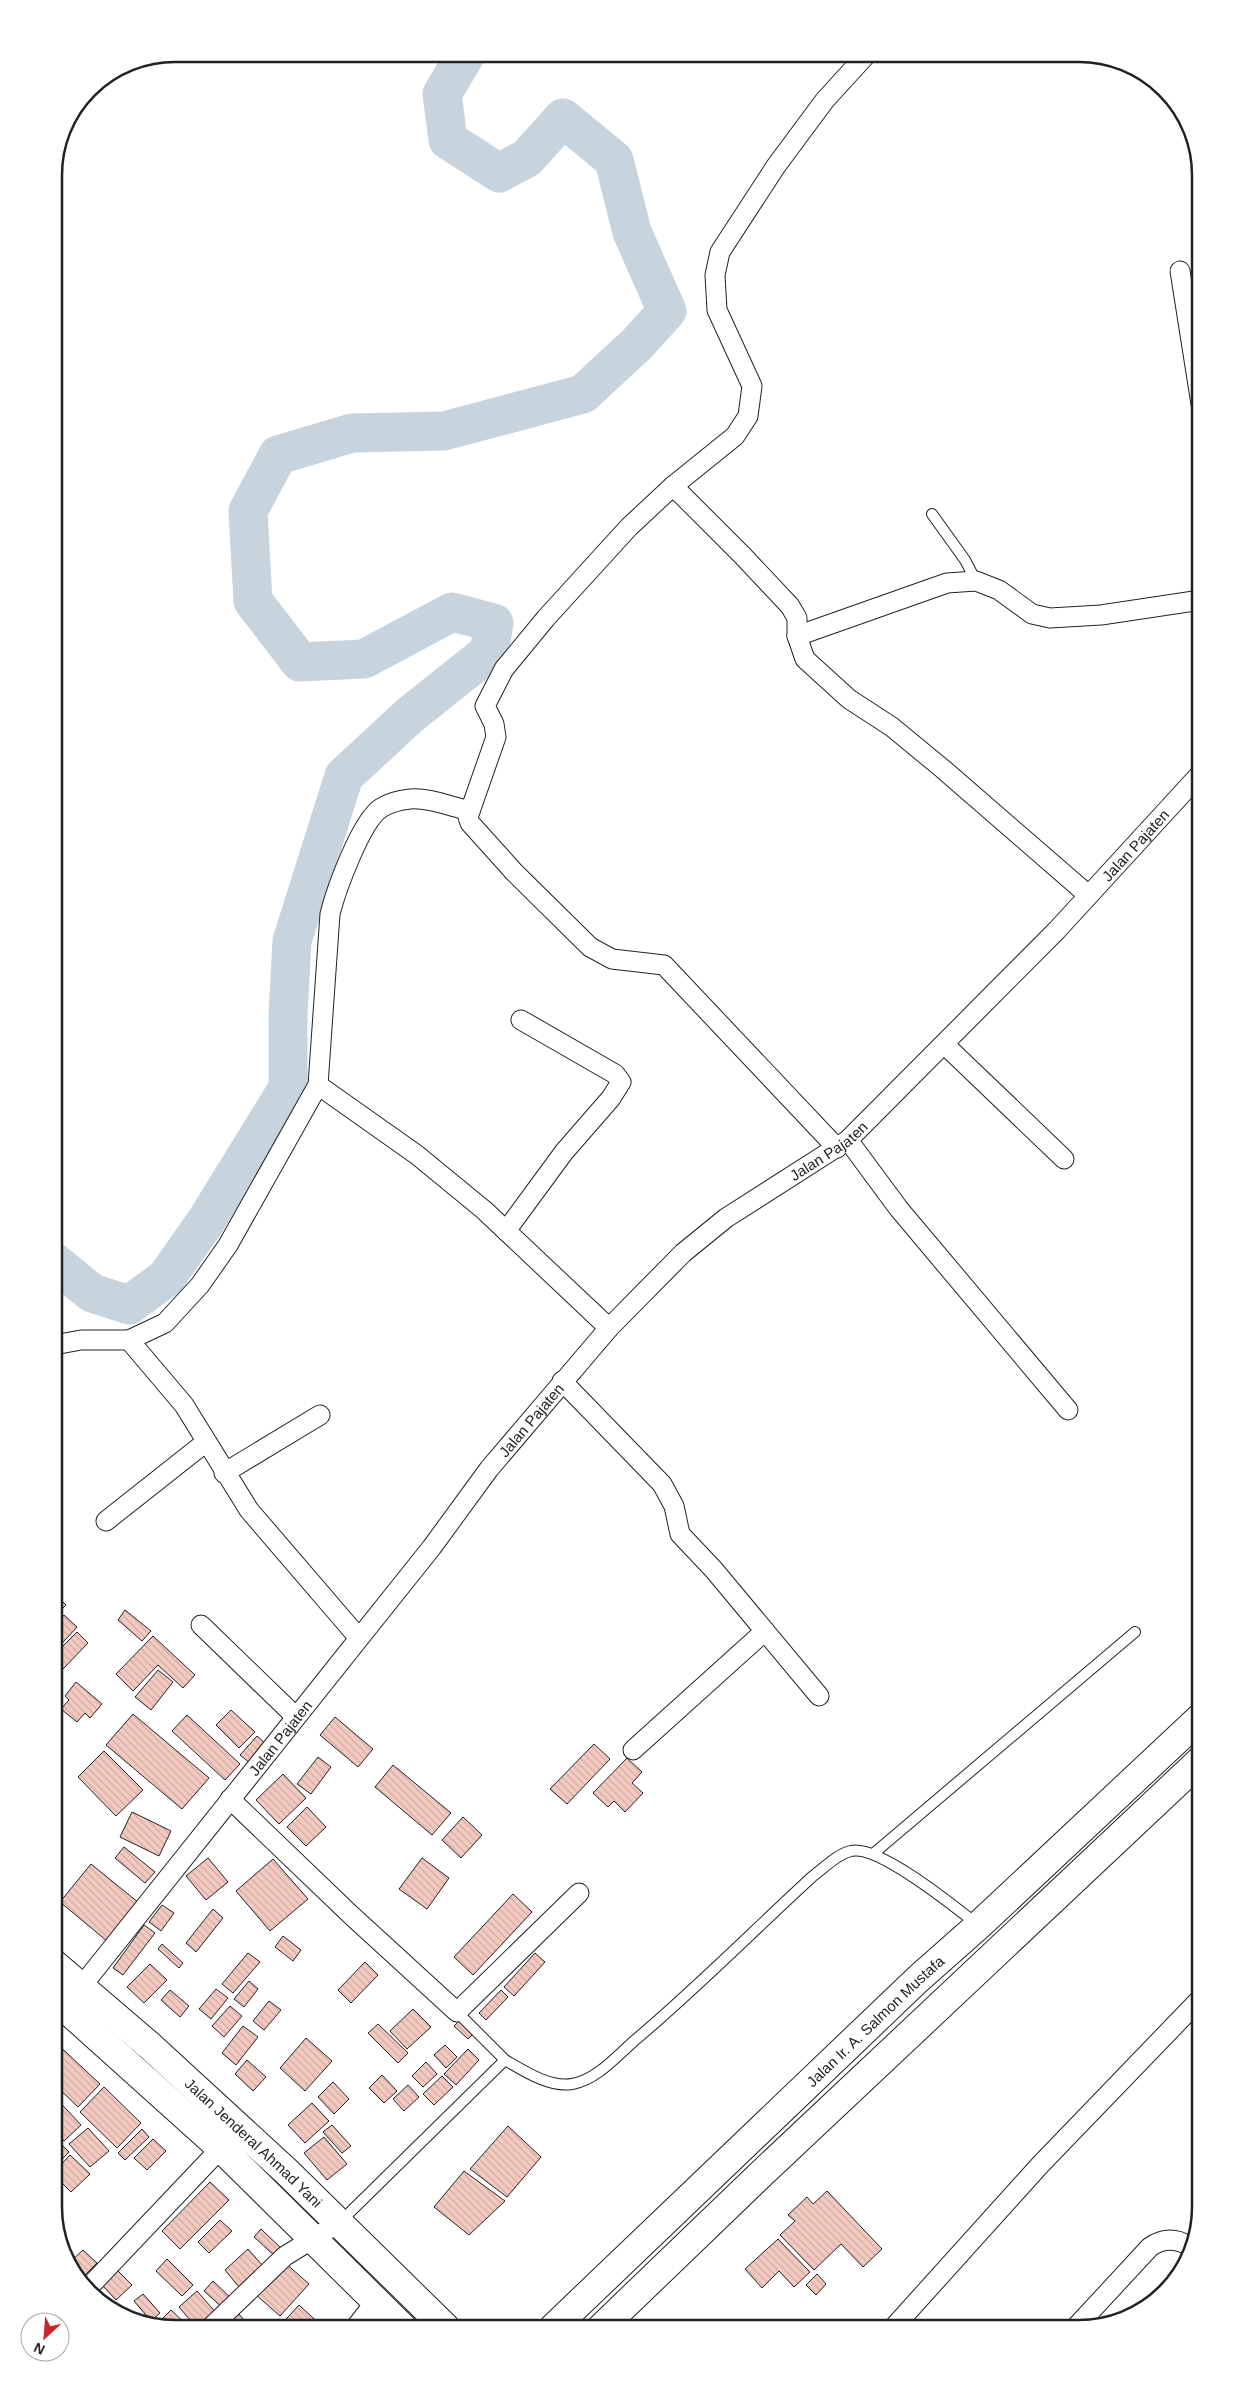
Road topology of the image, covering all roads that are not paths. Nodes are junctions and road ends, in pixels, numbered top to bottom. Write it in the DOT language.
graph roads {
  1 [pos="859,63"];
  2 [pos="1180,271"];
  3 [pos="1192,347"];
  4 [pos="673,486"];
  5 [pos="932,514"];
  6 [pos="976,580"];
  7 [pos="1192,601"];
  8 [pos="797,636"];
  9 [pos="1192,783"];
  10 [pos="470,811"];
  11 [pos="1088,894"];
  12 [pos="522,1020"];
  13 [pos="944,1044"];
  14 [pos="318,1085"];
  15 [pos="843,1144"];
  16 [pos="1064,1159"];
  17 [pos="506,1231"];
  18 [pos="608,1328"];
  19 [pos="129,1340"];
  20 [pos="62,1343"];
  21 [pos="562,1381"];
  22 [pos="1068,1410"];
  23 [pos="320,1415"];
  24 [pos="206,1442"];
  25 [pos="224,1473"];
  26 [pos="106,1521"];
  27 [pos="201,1625"];
  28 [pos="765,1631"];
  29 [pos="1135,1632"];
  30 [pos="358,1637"];
  31 [pos="819,1696"];
  32 [pos="296,1718"];
  33 [pos="1192,1725"];
  34 [pos="633,1750"];
  35 [pos="1192,1768"];
  36 [pos="230,1799"];
  37 [pos="873,1854"];
  38 [pos="579,1893"];
  39 [pos="979,1925"];
  40 [pos="63,2003"];
  41 [pos="1192,2007"];
  42 [pos="457,2012"];
  43 [pos="505,2060"];
  44 [pos="221,2148"];
  45 [pos="717,2173"];
  46 [pos="739,2195"];
  47 [pos="340,2222"];
  48 [pos="314,2240"];
  49 [pos="1186,2245"];
  50 [pos="93,2283"];
  51 [pos="376,2302"];
  52 [pos="219,2319"];
  53 [pos="362,2319"];
  54 [pos="394,2319"];
  55 [pos="437,2319"];
  56 [pos="562,2319"];
  57 [pos="609,2319"];
  58 [pos="900,2320"];
  59 [pos="1083,2320"];
  1 -- 4 [label="street"];
  2 -- 3 [label="street"];
  4 -- 8 [label="street"];
  4 -- 10 [label="street"];
  5 -- 6 [label="lane"];
  6 -- 7 [label="street"];
  6 -- 8 [label="street"];
  8 -- 11 [label="street"];
  9 -- 11 [label="street, Jalan Pajaten"];
  10 -- 14 [label="street"];
  10 -- 15 [label="street"];
  11 -- 13 [label="street, Jalan Pajaten"];
  12 -- 17 [label="street"];
  13 -- 15 [label="street, Jalan Pajaten"];
  13 -- 16 [label="street"];
  14 -- 17 [label="street"];
  14 -- 19 [label="street"];
  15 -- 18 [label="street, Jalan Pajaten"];
  15 -- 22 [label="street"];
  17 -- 18 [label="street"];
  18 -- 21 [label="street, Jalan Pajaten"];
  19 -- 20 [label="street"];
  19 -- 24 [label="street"];
  21 -- 28 [label="street"];
  21 -- 30 [label="street, Jalan Pajaten"];
  23 -- 25 [label="street"];
  24 -- 25 [label="street"];
  24 -- 26 [label="street"];
  25 -- 30 [label="street"];
  27 -- 32 [label="street"];
  28 -- 31 [label="street"];
  28 -- 34 [label="street"];
  29 -- 37 [label="lane"];
  30 -- 32 [label="street, Jalan Pajaten"];
  32 -- 36 [label="street, Jalan Pajaten"];
  33 -- 39 [label="main road, Jalan Ir. A. Salmon Mustafa"];
  35 -- 46 [label="main road"];
  36 -- 40 [label="street, Jalan Pajaten"];
  36 -- 42 [label="street"];
  37 -- 39 [label="lane"];
  37 -- 43 [label="lane"];
  38 -- 42 [label="street"];
  39 -- 45 [label="main road, Jalan Ir. A. Salmon Mustafa"];
  40 -- 44 [label="main road, Jalan Jenderal Ahmad Yani"];
  40 -- 47 [label="main road, Jalan Jenderal Ahmad Yani"];
  41 -- 58 [label="street"];
  42 -- 43 [label="lane"];
  43 -- 47 [label="lane"];
  44 -- 48 [label="main road, Jalan Jenderal Ahmad Yani"];
  44 -- 50 [label="street"];
  45 -- 46 [label="street"];
  45 -- 56 [label="main road, Jalan Ir. A. Salmon Mustafa"];
  46 -- 57 [label="main road"];
  47 -- 48 [label="street"];
  47 -- 55 [label="main road, Jalan Jenderal Ahmad Yani"];
  48 -- 51 [label="main road, Jalan Jenderal Ahmad Yani"];
  48 -- 52 [label="street"];
  49 -- 59 [label="street"];
  51 -- 53 [label="street"];
  51 -- 54 [label="main road, Jalan Jenderal Ahmad Yani"];
}
